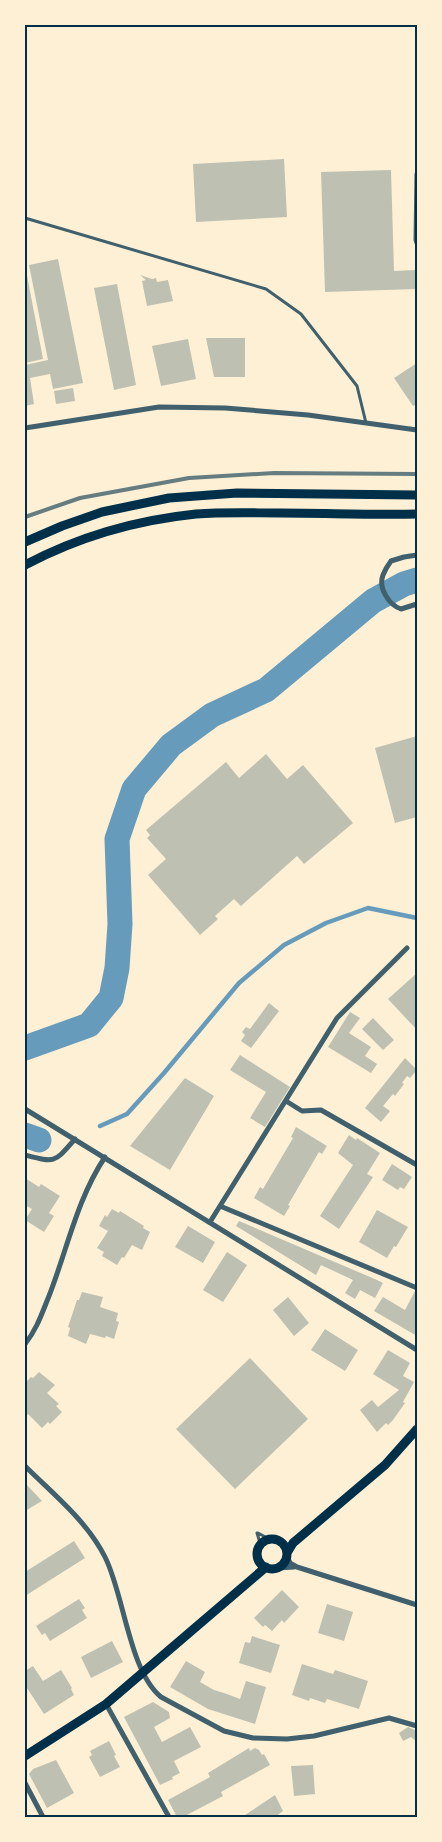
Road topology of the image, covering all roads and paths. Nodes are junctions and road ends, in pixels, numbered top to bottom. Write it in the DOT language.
graph roads {
  1 [pos="416,174"];
  2 [pos="25,218"];
  3 [pos="417,246"];
  4 [pos="366,424"];
  5 [pos="25,428"];
  6 [pos="417,430"];
  7 [pos="417,495"];
  8 [pos="417,514"];
  9 [pos="25,542"];
  10 [pos="417,555"];
  11 [pos="25,565"];
  12 [pos="417,604"];
  13 [pos="407,948"];
  14 [pos="286,1101"];
  15 [pos="25,1109"];
  16 [pos="75,1139"];
  17 [pos="25,1154"];
  18 [pos="104,1157"];
  19 [pos="417,1165"];
  20 [pos="220,1206"];
  21 [pos="210,1222"];
  22 [pos="417,1288"];
  23 [pos="25,1344"];
  24 [pos="417,1350"];
  25 [pos="416,1434"];
  26 [pos="25,1466"];
  27 [pos="282,1543"];
  28 [pos="293,1543"];
  29 [pos="287,1554"];
  30 [pos="259,1559"];
  31 [pos="266,1567"];
  32 [pos="297,1567"];
  33 [pos="278,1568"];
  34 [pos="256,1576"];
  35 [pos="417,1605"];
  36 [pos="142,1674"];
  37 [pos="106,1704"];
  38 [pos="417,1726"];
  39 [pos="25,1756"];
  40 [pos="25,1783"];
  41 [pos="43,1817"];
  42 [pos="169,1817"];
  1 -- 3 [label="lane"];
  2 -- 4 [label="lane"];
  4 -- 5 [label="street"];
  4 -- 6 [label="street"];
  7 -- 9 [label="main road"];
  8 -- 11 [label="main road"];
  10 -- 12 [label="street"];
  13 -- 14 [label="street"];
  14 -- 19 [label="street"];
  14 -- 20 [label="street"];
  15 -- 16 [label="street"];
  16 -- 17 [label="street"];
  16 -- 18 [label="street"];
  18 -- 21 [label="street"];
  18 -- 23 [label="street"];
  20 -- 21 [label="street"];
  20 -- 22 [label="street"];
  21 -- 24 [label="street"];
  25 -- 28 [label="main road"];
  26 -- 36 [label="street"];
  27 -- 28 [label="main road"];
  27 -- 29 [label="main road"];
  27 -- 30 [label="main road"];
  28 -- 29 [label="main road"];
  29 -- 32 [label="street"];
  29 -- 33 [label="main road"];
  30 -- 31 [label="main road"];
  30 -- 34 [label="main road"];
  31 -- 33 [label="main road"];
  31 -- 34 [label="main road"];
  32 -- 33 [label="street"];
  32 -- 35 [label="street"];
  34 -- 36 [label="main road"];
  36 -- 37 [label="main road"];
  36 -- 38 [label="street"];
  37 -- 39 [label="main road"];
  37 -- 42 [label="street"];
  40 -- 41 [label="street"];
}
